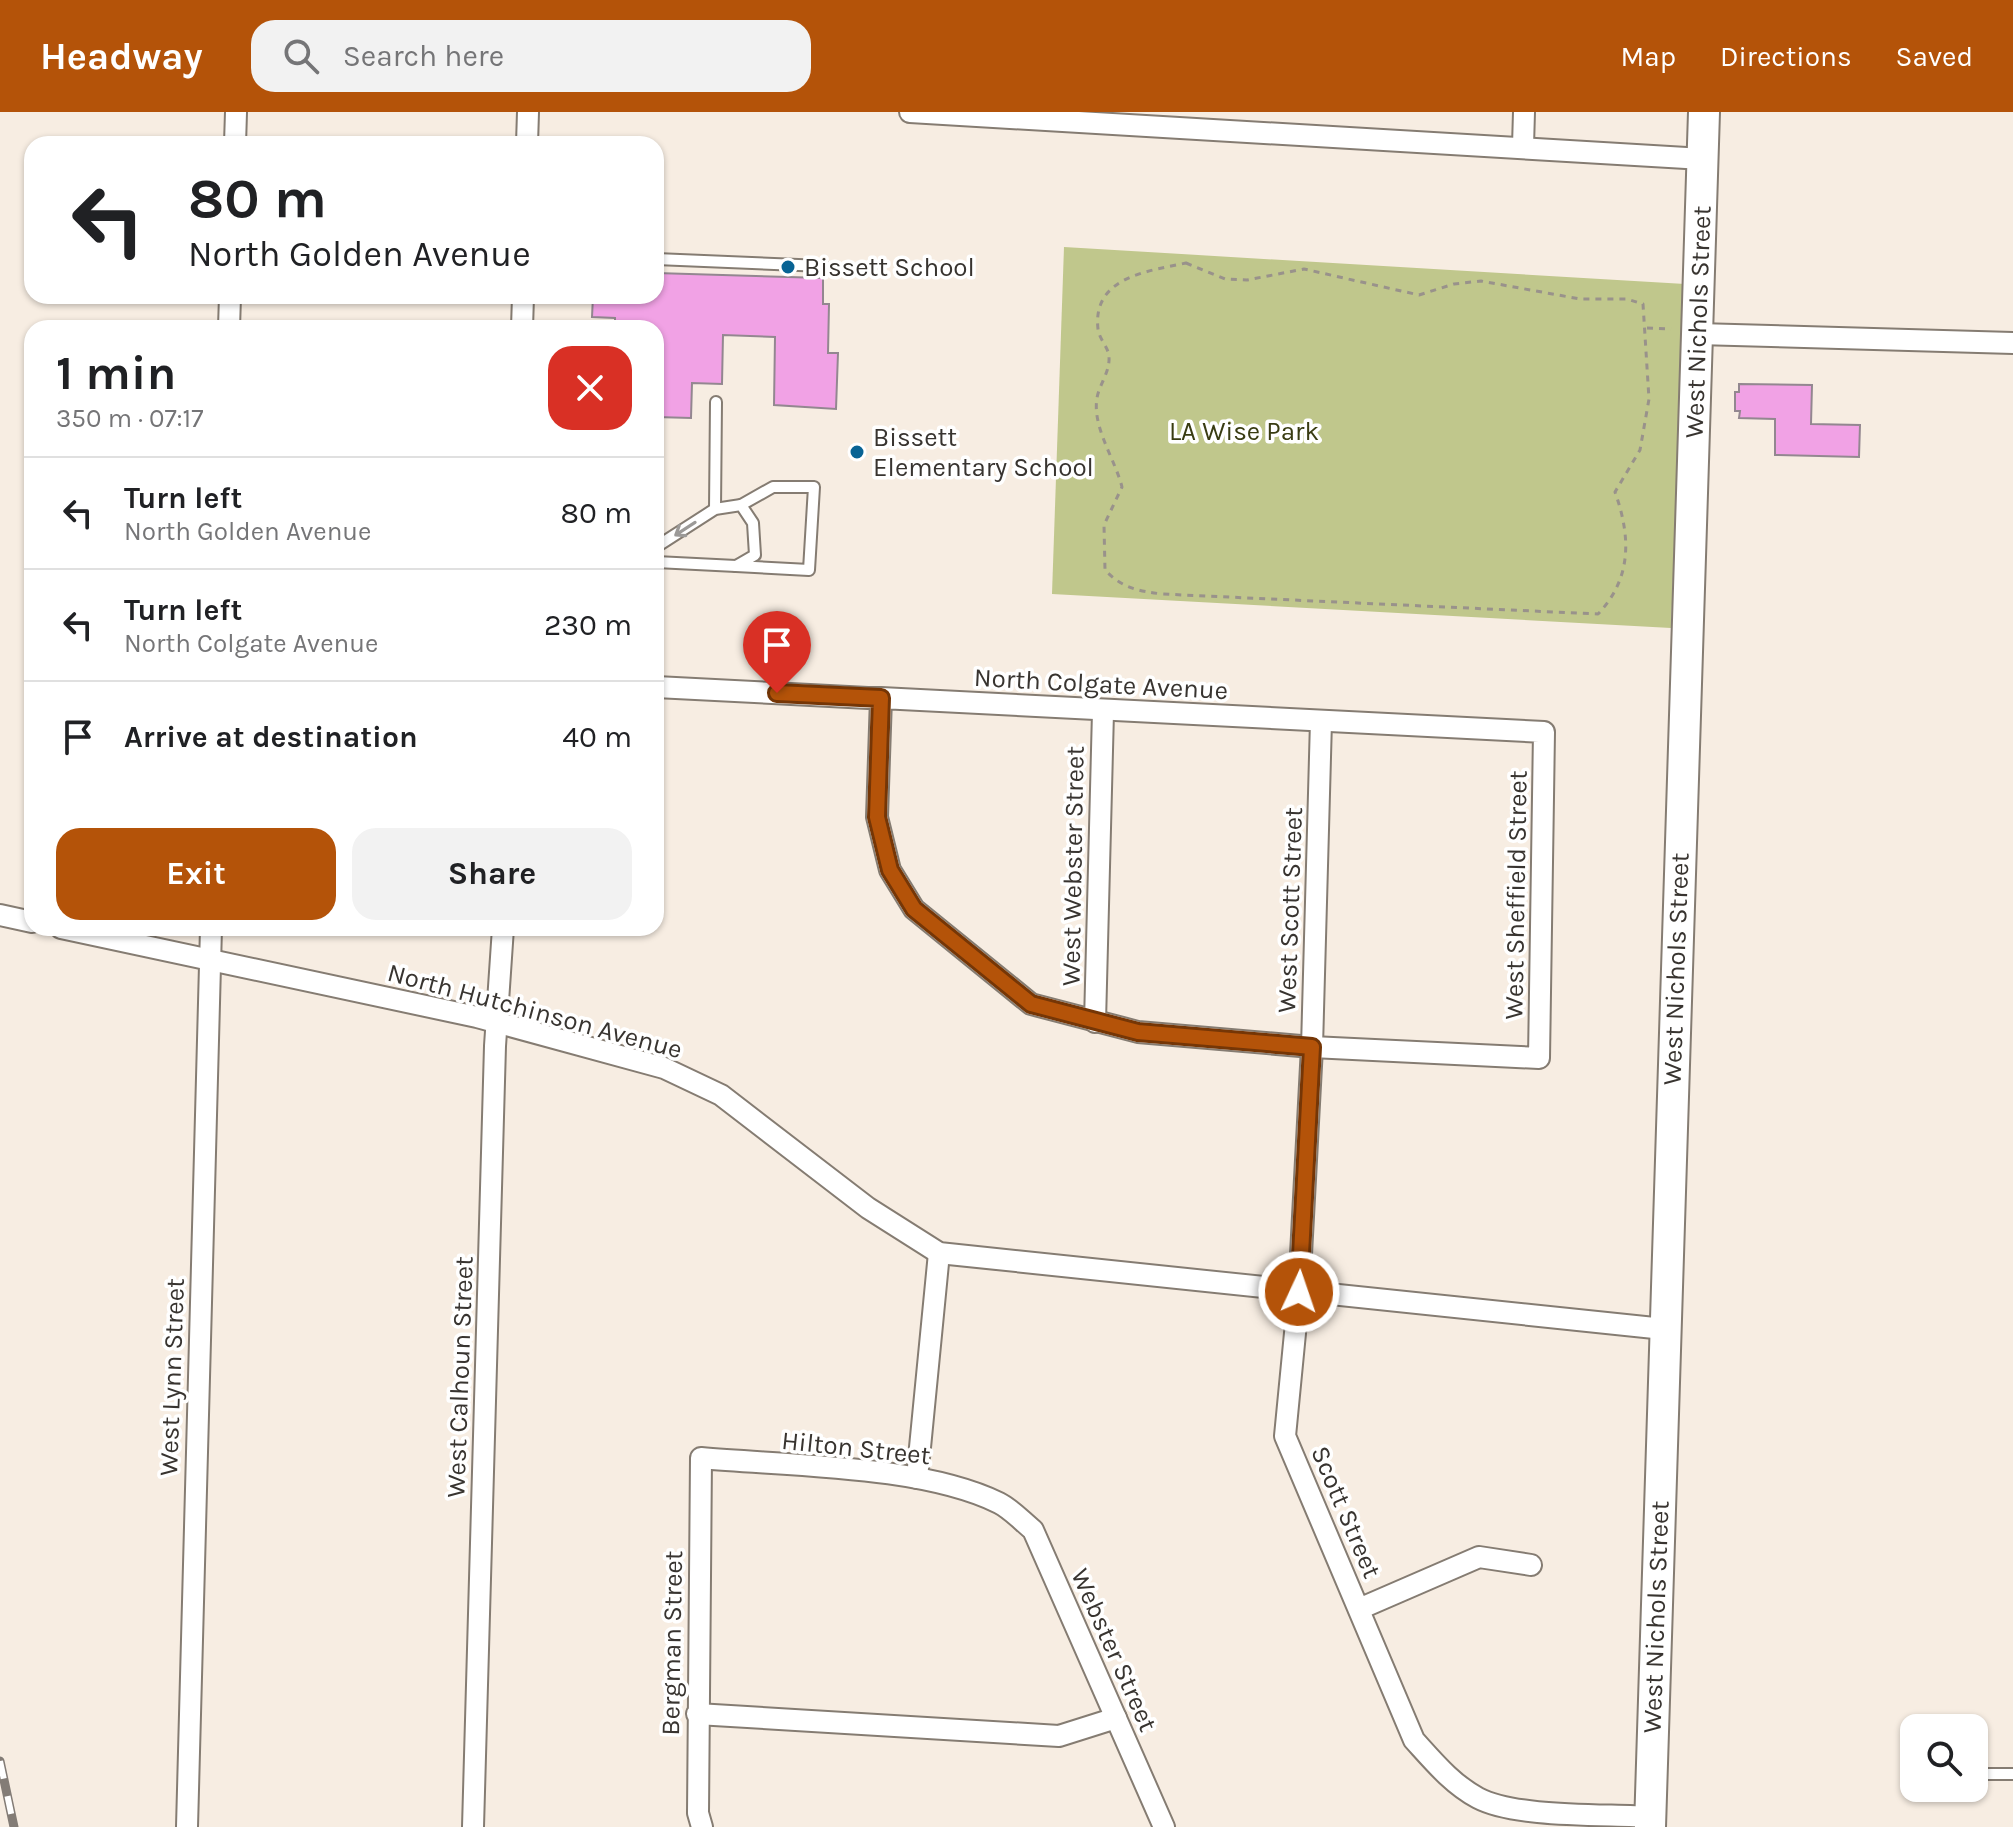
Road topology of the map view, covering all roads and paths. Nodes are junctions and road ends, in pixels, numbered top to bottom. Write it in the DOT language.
graph roads {
  1 [pos="236,112"];
  2 [pos="528,112"];
  3 [pos="910,112"];
  4 [pos="1524,112"];
  5 [pos="1704,112"];
  6 [pos="1064,117"];
  7 [pos="235,136"];
  8 [pos="527,136"];
  9 [pos="1523,146"];
  10 [pos="1703,159"];
  11 [pos="664,259"];
  12 [pos="823,266"];
  13 [pos="1647,328"];
  14 [pos="1689,332"];
  15 [pos="2013,343"];
  16 [pos="716,402"];
  17 [pos="741,505"];
  18 [pos="715,509"];
  19 [pos="664,542"];
  20 [pos="664,562"];
  21 [pos="736,566"];
  22 [pos="664,687"];
  23 [pos="881,698"];
  24 [pos="1103,712"];
  25 [pos="1321,721"];
  26 [pos="1544,732"];
  27 [pos="0,915"];
  28 [pos="24,920"];
  29 [pos="99,936"];
  30 [pos="211,936"];
  31 [pos="502,936"];
  32 [pos="210,959"];
  33 [pos="1095,1022"];
  34 [pos="497,1023"];
  35 [pos="1312,1047"];
  36 [pos="939,1253"];
  37 [pos="1299,1292"];
  38 [pos="1664,1329"];
  39 [pos="701,1458"];
  40 [pos="917,1478"];
  41 [pos="1002,1504"];
  42 [pos="1531,1565"];
  43 [pos="1359,1609"];
  44 [pos="697,1714"];
  45 [pos="1116,1718"];
  46 [pos="1988,1774"];
  47 [pos="2013,1774"];
  48 [pos="1650,1822"];
  49 [pos="187,1827"];
  50 [pos="473,1827"];
  51 [pos="702,1827"];
  52 [pos="1164,1827"];
  1 -- 7 [label="street"];
  2 -- 8 [label="street"];
  3 -- 6 [label="street"];
  4 -- 9 [label="street"];
  5 -- 10 [label="street, West Nichols Street"];
  6 -- 9 [label="street"];
  9 -- 10 [label="street"];
  10 -- 14 [label="street, West Nichols Street"];
  11 -- 12 [label="lane"];
  13 -- 13 [label="path"];
  13 -- 14 [label="path"];
  14 -- 15 [label="street"];
  14 -- 38 [label="street, West Nichols Street"];
  16 -- 18 [label="lane"];
  17 -- 18 [label="lane"];
  17 -- 21 [label="lane"];
  17 -- 21 [label="lane"];
  18 -- 19 [label="lane, one-way"];
  20 -- 21 [label="lane"];
  22 -- 23 [label="street, North Colgate Avenue"];
  23 -- 24 [label="street, North Colgate Avenue"];
  23 -- 33 [label="street"];
  24 -- 25 [label="street, North Colgate Avenue"];
  24 -- 33 [label="street, West Webster Street"];
  25 -- 26 [label="street, North Colgate Avenue"];
  25 -- 35 [label="street, West Scott Street"];
  26 -- 35 [label="street, West Sheffield Street"];
  27 -- 28 [label="street"];
  29 -- 32 [label="street, North Hutchinson Avenue"];
  30 -- 32 [label="street, West Lynn Street"];
  31 -- 34 [label="street, West Calhoun Street"];
  32 -- 34 [label="street, North Hutchinson Avenue"];
  32 -- 49 [label="street, West Lynn Street"];
  33 -- 35 [label="street"];
  34 -- 36 [label="street, North Hutchinson Avenue"];
  34 -- 50 [label="street, West Calhoun Street"];
  35 -- 37 [label="street, West Scott Street"];
  36 -- 37 [label="street, North Hutchinson Avenue"];
  36 -- 40 [label="street"];
  37 -- 38 [label="street, North Hutchinson Avenue"];
  37 -- 43 [label="street, Scott Street"];
  38 -- 48 [label="street, West Nichols Street"];
  39 -- 40 [label="street, Hilton Street"];
  39 -- 44 [label="street, Bergman Street"];
  40 -- 41 [label="street, Hilton Street"];
  41 -- 45 [label="street, Webster Street"];
  42 -- 43 [label="street, Scott Street"];
  43 -- 48 [label="street, Scott Street"];
  44 -- 45 [label="street"];
  44 -- 51 [label="street, Bergman Street"];
  45 -- 52 [label="street, Webster Street"];
  46 -- 47 [label="lane"];
}
